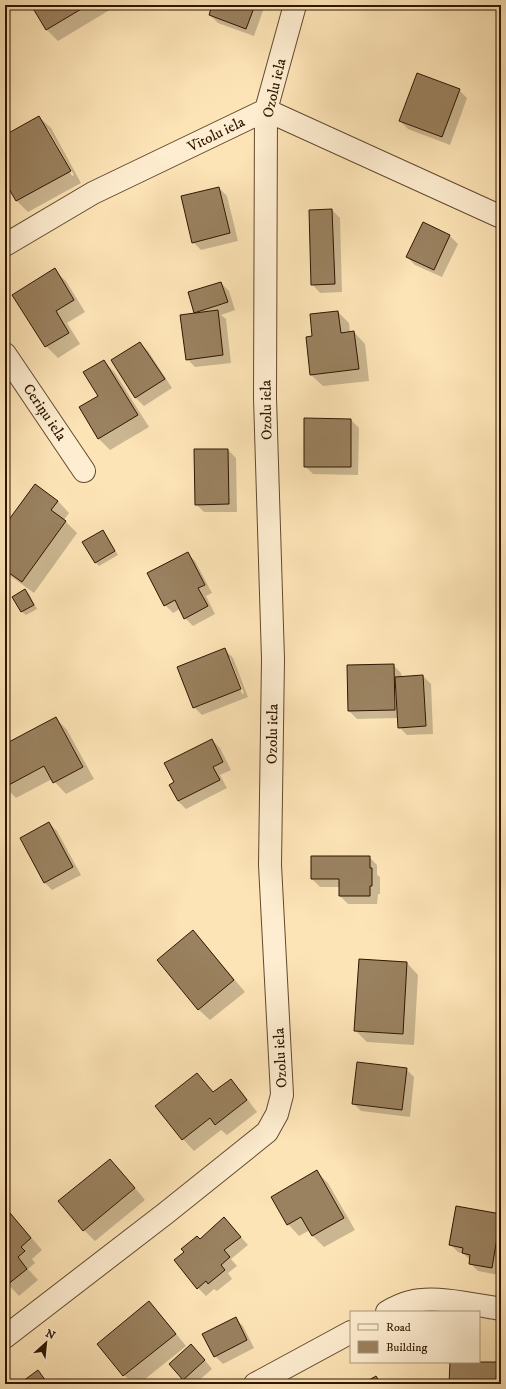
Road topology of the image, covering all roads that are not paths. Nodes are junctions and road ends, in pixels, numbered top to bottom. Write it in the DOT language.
graph roads {
  1 [pos="295,5"];
  2 [pos="266,110"];
  3 [pos="499,216"];
  4 [pos="5,245"];
  5 [pos="5,354"];
  6 [pos="84,471"];
  7 [pos="501,1309"];
  8 [pos="389,1311"];
  9 [pos="350,1333"];
  10 [pos="5,1337"];
  11 [pos="255,1384"];
  1 -- 2 [label="street, Ozolu iela"];
  2 -- 3 [label="street"];
  2 -- 4 [label="street, Vītolu iela"];
  2 -- 10 [label="street, Ozolu iela"];
  5 -- 6 [label="street, Ceriņu iela"];
  7 -- 8 [label="street"];
  9 -- 11 [label="street"];
}
